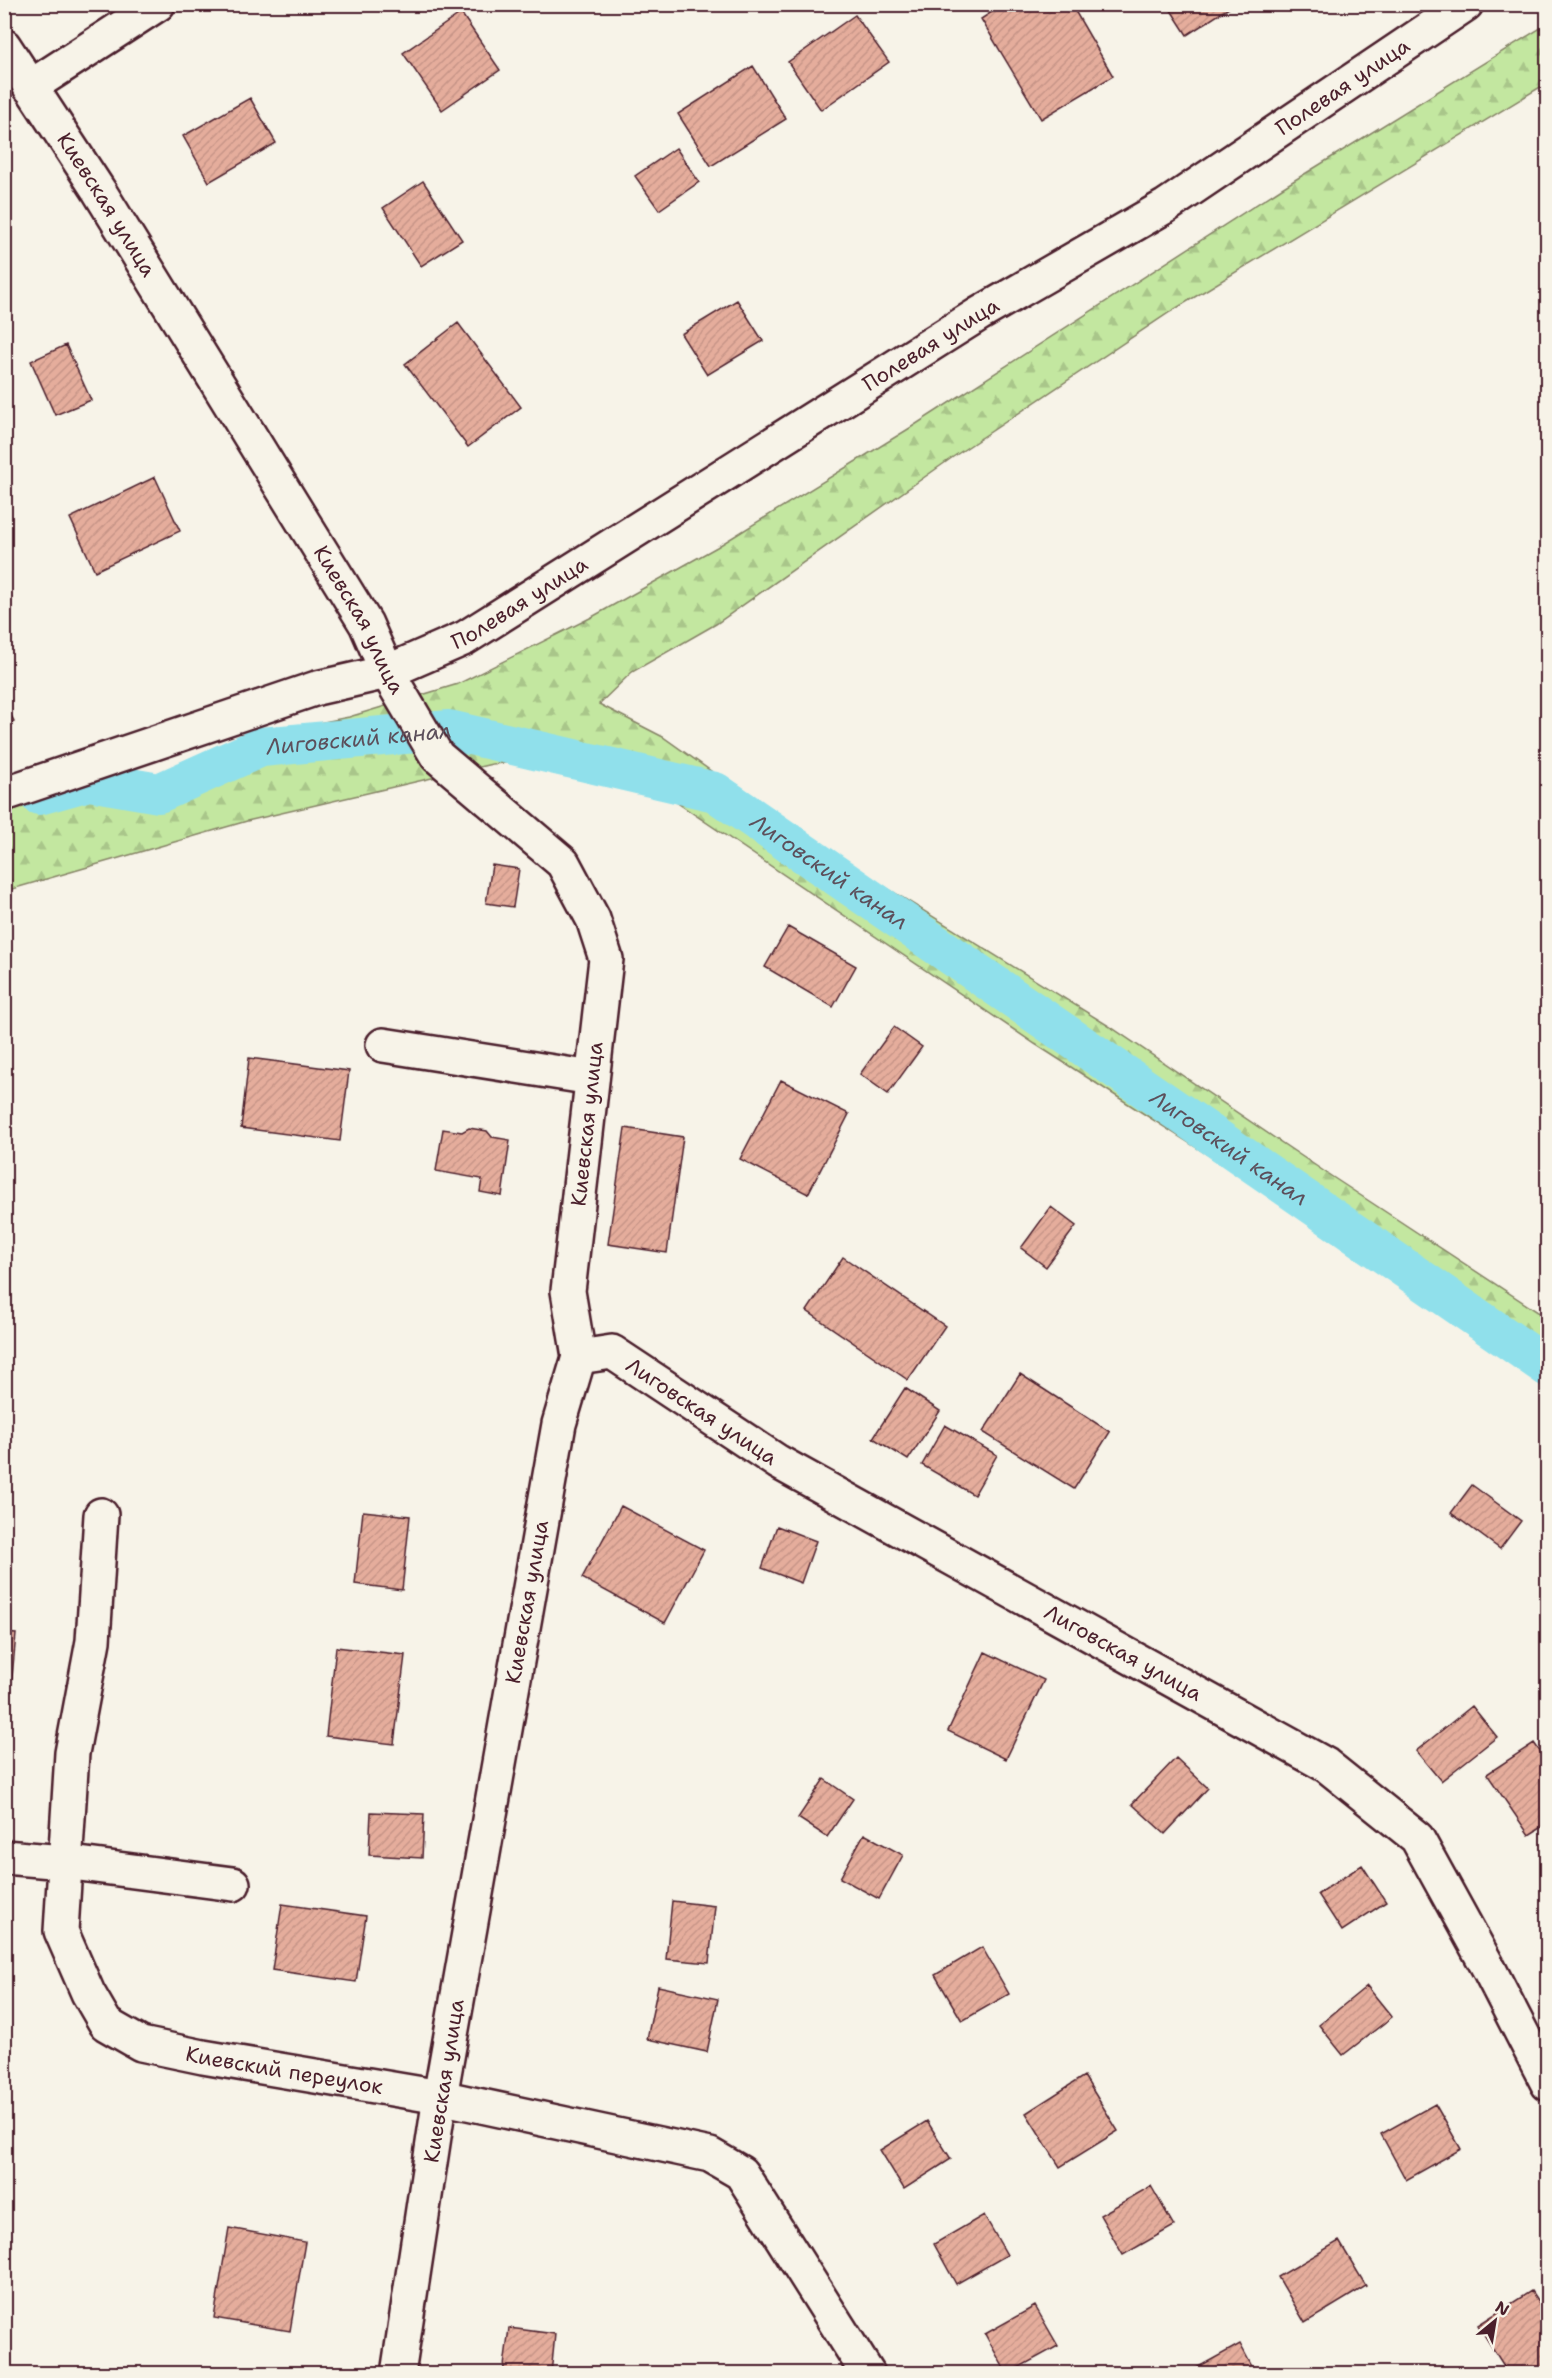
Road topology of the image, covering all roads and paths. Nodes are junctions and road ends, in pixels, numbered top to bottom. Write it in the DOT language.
graph roads {
  1 [pos="158,4"];
  2 [pos="1466,4"];
  3 [pos="4,46"];
  4 [pos="30,87"];
  5 [pos="387,672"];
  6 [pos="4,794"];
  7 [pos="383,1044"];
  8 [pos="592,1078"];
  9 [pos="579,1357"];
  10 [pos="101,1515"];
  11 [pos="4,1857"];
  12 [pos="64,1862"];
  13 [pos="233,1884"];
  14 [pos="1548,2084"];
  15 [pos="440,2097"];
  16 [pos="398,2373"];
  17 [pos="868,2373"];
  1 -- 4 [label="street"];
  2 -- 5 [label="street, Полевая улица"];
  3 -- 4 [label="street, Киевская улица"];
  4 -- 5 [label="street, Киевская улица"];
  5 -- 6 [label="street, Полевая улица"];
  5 -- 8 [label="street, Киевская улица"];
  7 -- 8 [label="street"];
  8 -- 9 [label="street, Киевская улица"];
  9 -- 14 [label="street, Лиговская улица"];
  9 -- 15 [label="street, Киевская улица"];
  10 -- 12 [label="street, Киевский переулок"];
  11 -- 12 [label="street"];
  12 -- 13 [label="street"];
  12 -- 15 [label="street, Киевский переулок"];
  15 -- 16 [label="street, Киевская улица"];
  15 -- 17 [label="street, Киевский переулок"];
}
